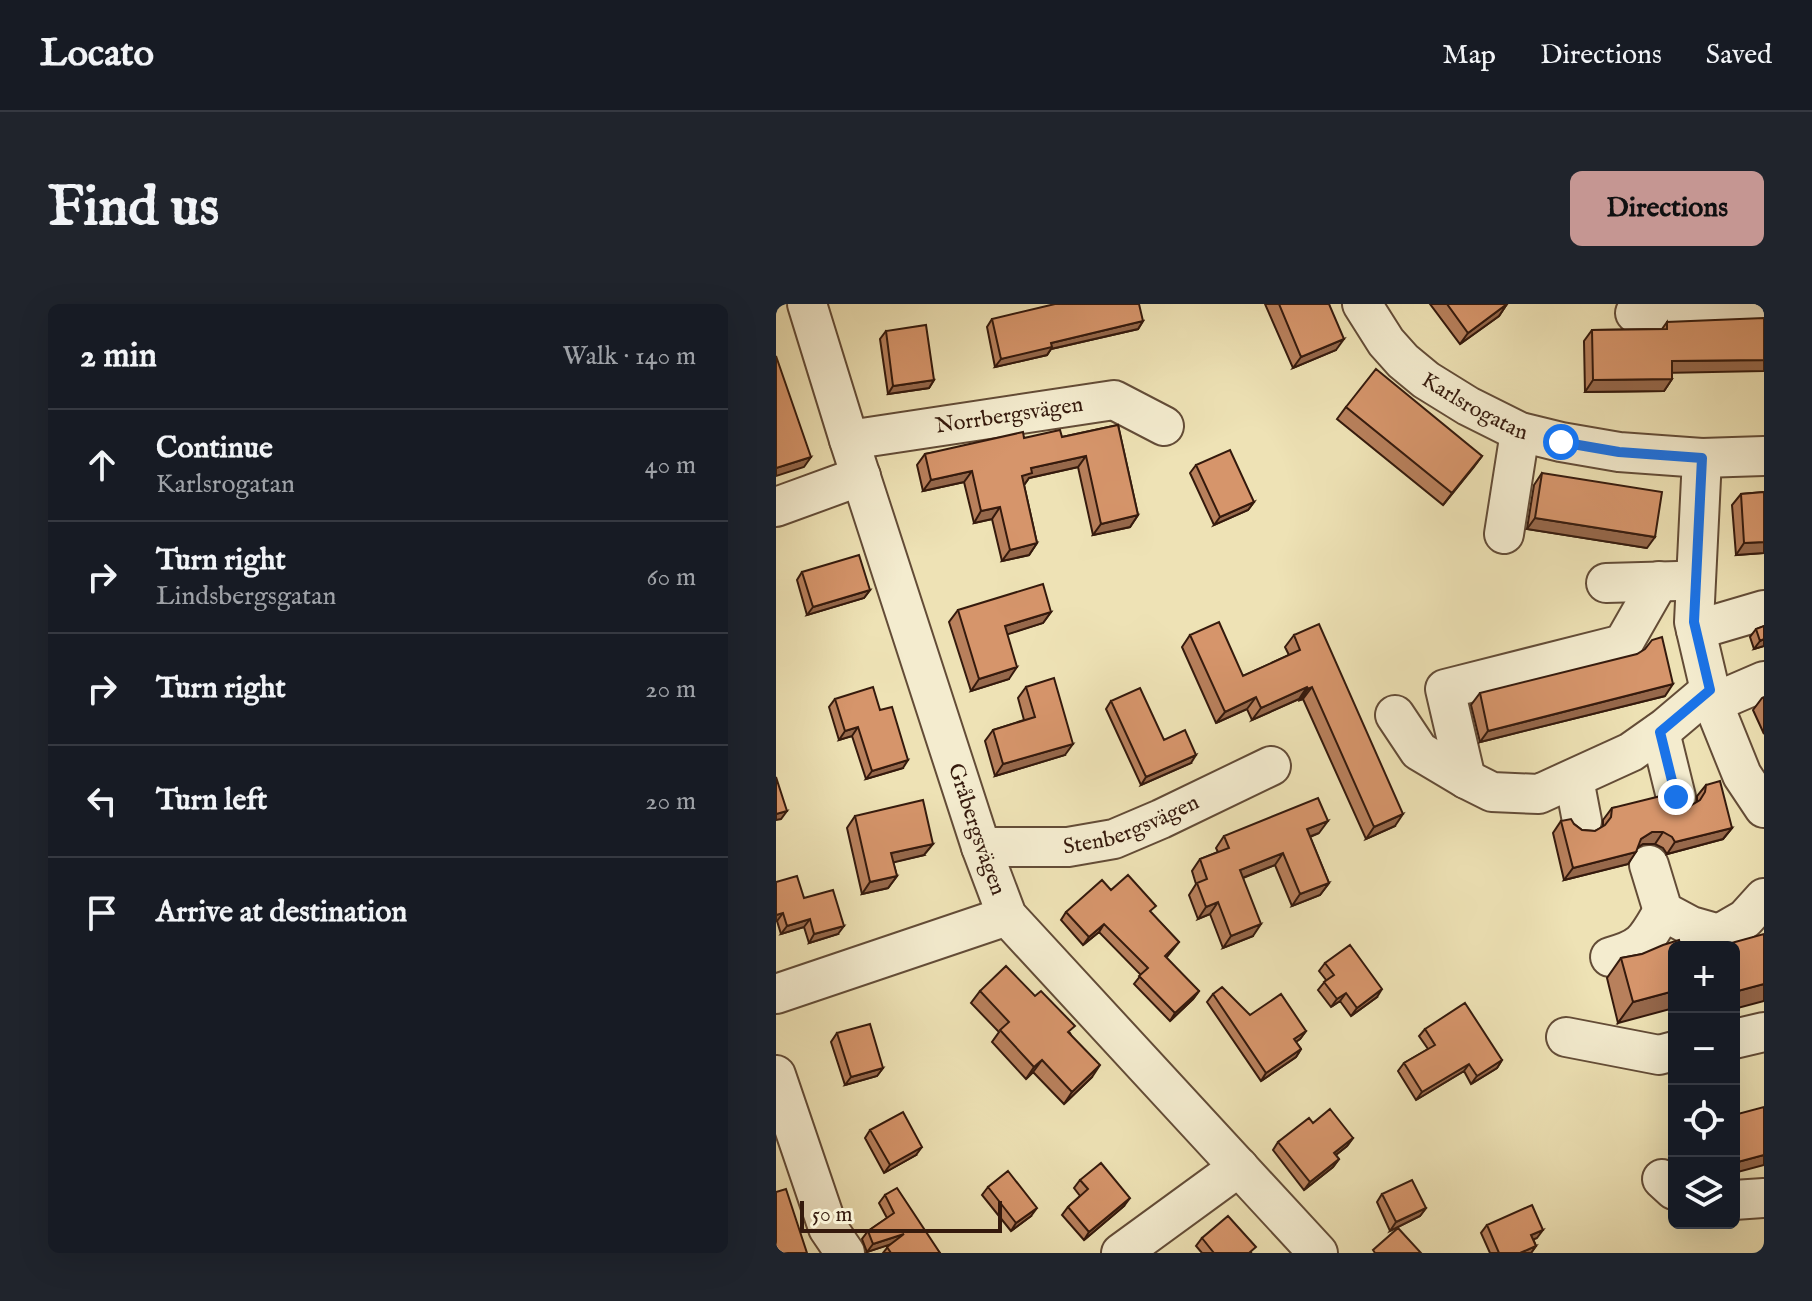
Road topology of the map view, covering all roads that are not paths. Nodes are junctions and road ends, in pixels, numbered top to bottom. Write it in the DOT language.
graph roads {
  1 [pos="807,304"];
  2 [pos="1362,304"];
  3 [pos="1764,308"];
  4 [pos="1635,313"];
  5 [pos="1164,426"];
  6 [pos="1520,432"];
  7 [pos="1764,456"];
  8 [pos="855,458"];
  9 [pos="1702,458"];
  10 [pos="776,507"];
  11 [pos="1504,534"];
  12 [pos="1696,580"];
  13 [pos="1659,581"];
  14 [pos="1606,583"];
  15 [pos="1764,610"];
  16 [pos="1696,630"];
  17 [pos="1764,681"];
  18 [pos="1712,697"];
  19 [pos="1395,715"];
  20 [pos="1660,732"];
  21 [pos="1271,766"];
  22 [pos="1466,779"];
  23 [pos="1574,779"];
  24 [pos="1676,797"];
  25 [pos="1764,808"];
  26 [pos="1582,821"];
  27 [pos="981,847"];
  28 [pos="1649,865"];
  29 [pos="1764,898"];
  30 [pos="1663,911"];
  31 [pos="1007,916"];
  32 [pos="1610,957"];
  33 [pos="776,994"];
  34 [pos="1764,1032"];
  35 [pos="1566,1037"];
  36 [pos="1740,1038"];
  37 [pos="1668,1053"];
  38 [pos="776,1075"];
  39 [pos="1239,1167"];
  40 [pos="1764,1198"];
  41 [pos="1740,1200"];
  42 [pos="845,1253"];
  43 [pos="1121,1253"];
  44 [pos="1318,1253"];
  1 -- 8 [label="street, Gråbergsvägen"];
  2 -- 6 [label="street, Karlsrogatan"];
  3 -- 4 [label="street"];
  5 -- 8 [label="street, Norrbergsvägen"];
  6 -- 9 [label="street, Karlsrogatan"];
  6 -- 11 [label="street"];
  7 -- 9 [label="street, Karlsrogatan"];
  8 -- 10 [label="street, Norrbergsvägen"];
  8 -- 27 [label="street, Gråbergsvägen"];
  9 -- 12 [label="street"];
  12 -- 13 [label="street"];
  12 -- 16 [label="street"];
  13 -- 14 [label="street"];
  13 -- 22 [label="street"];
  15 -- 16 [label="street"];
  16 -- 18 [label="street"];
  17 -- 18 [label="street"];
  18 -- 20 [label="street"];
  18 -- 25 [label="street"];
  19 -- 22 [label="street"];
  20 -- 23 [label="street"];
  20 -- 24 [label="street"];
  21 -- 27 [label="street, Stenbergsvägen"];
  22 -- 23 [label="street"];
  23 -- 26 [label="street"];
  27 -- 31 [label="street, Gråbergsvägen"];
  28 -- 30 [label="street"];
  29 -- 30 [label="street"];
  30 -- 32 [label="street"];
  31 -- 33 [label="street"];
  31 -- 39 [label="street, Gråbergsvägen"];
  34 -- 36 [label="street"];
  35 -- 37 [label="street"];
  38 -- 42 [label="street"];
  39 -- 43 [label="street"];
  39 -- 44 [label="street, Gråbergsvägen"];
  40 -- 41 [label="street"];
}
